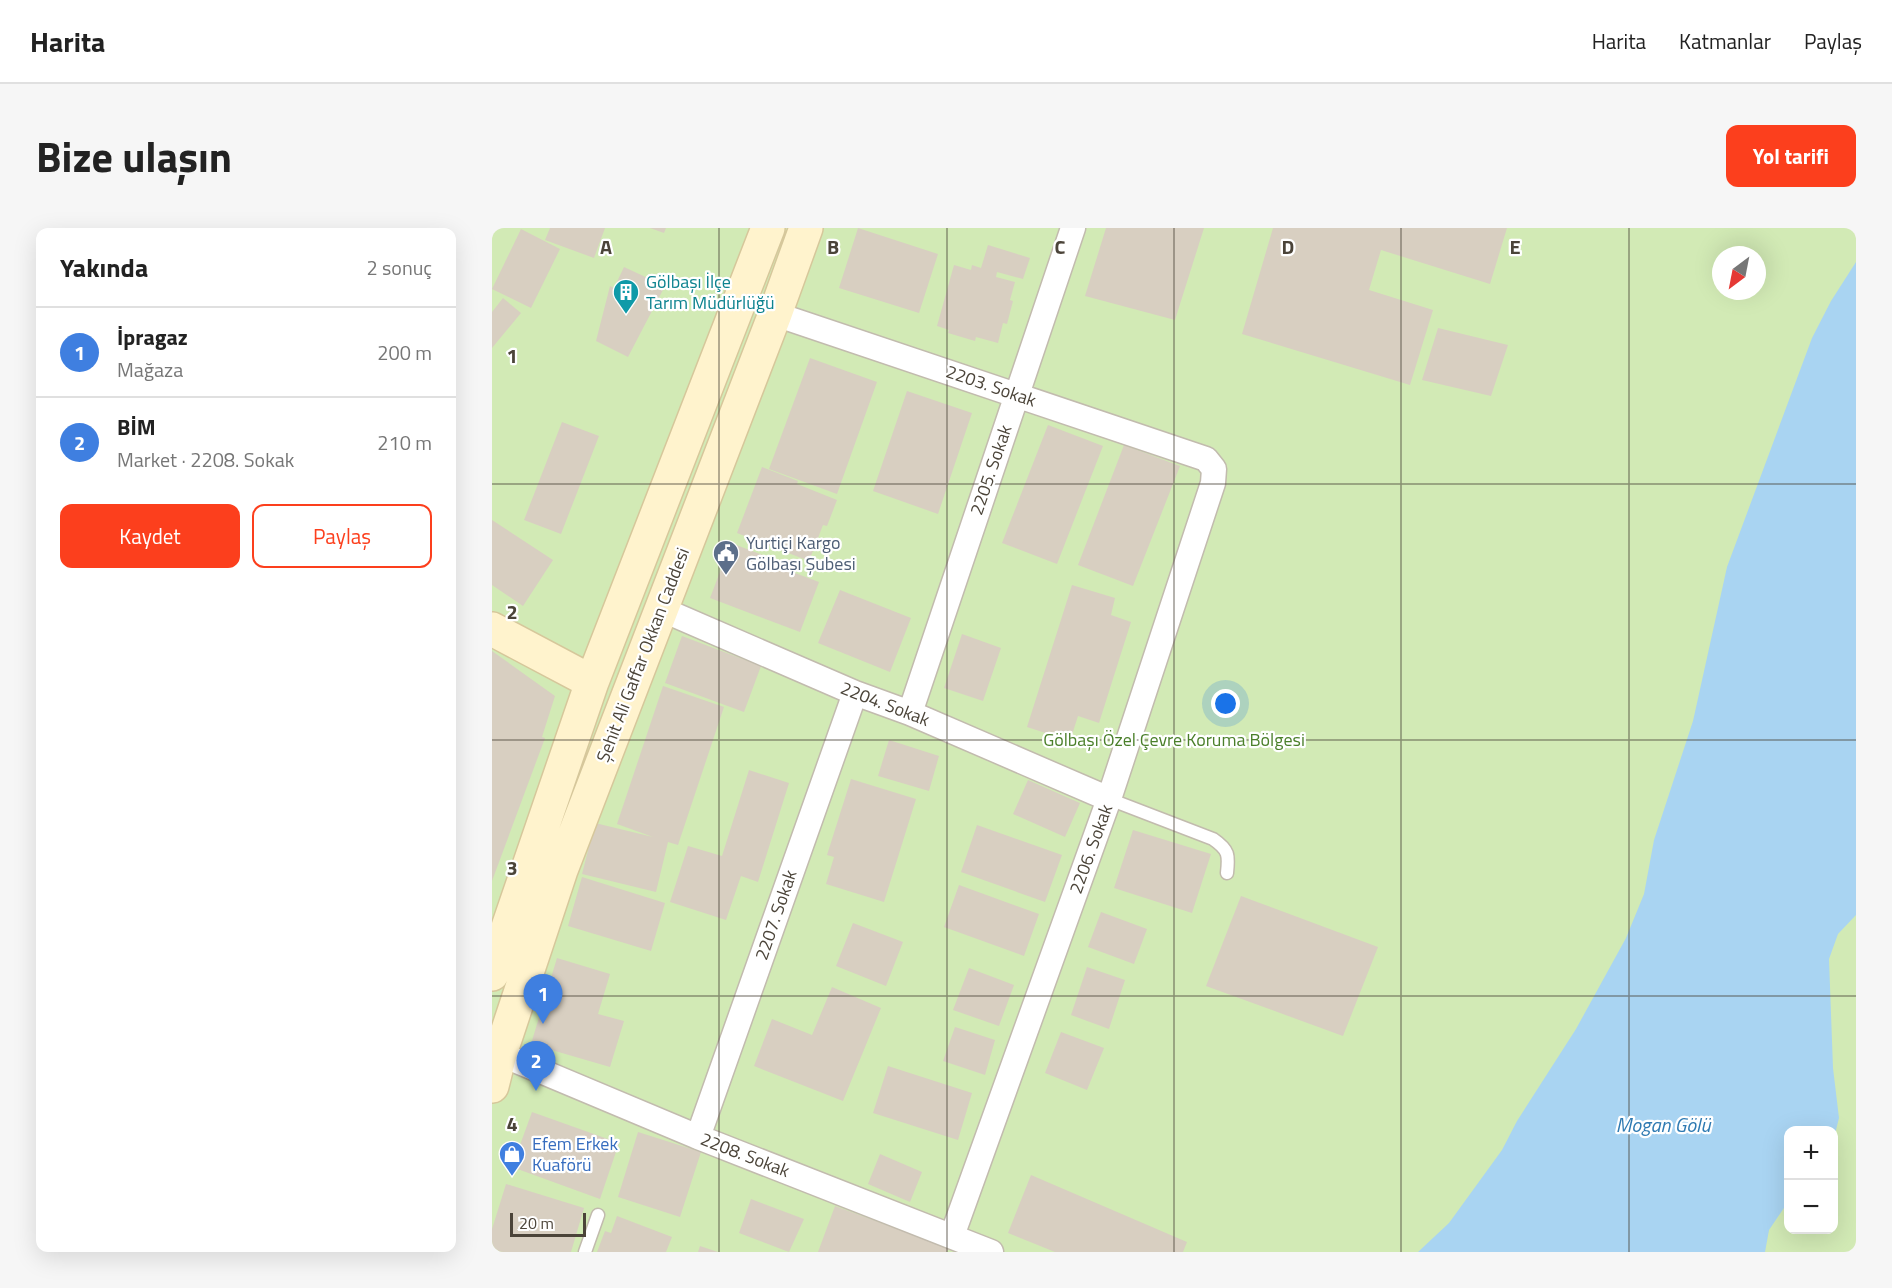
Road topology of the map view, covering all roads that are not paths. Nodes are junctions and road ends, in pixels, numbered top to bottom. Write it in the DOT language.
graph roads {
  1 [pos="768,228"];
  2 [pos="806,228"];
  3 [pos="1073,228"];
  4 [pos="775,314"];
  5 [pos="1017,395"];
  6 [pos="1206,459"];
  7 [pos="661,609"];
  8 [pos="492,629"];
  9 [pos="592,682"];
  10 [pos="855,693"];
  11 [pos="910,713"];
  12 [pos="1108,799"];
  13 [pos="1227,873"];
  14 [pos="492,974"];
  15 [pos="500,1054"];
  16 [pos="492,1086"];
  17 [pos="698,1137"];
  18 [pos="598,1215"];
  19 [pos="952,1236"];
  20 [pos="585,1252"];
  21 [pos="991,1252"];
  1 -- 9 [label="street, Şehit Ali Gaffar Okkan Caddesi"];
  2 -- 4 [label="street, Şehit Ali Gaffar Okkan Caddesi"];
  3 -- 5 [label="street, 2205. Sokak"];
  4 -- 5 [label="street, 2203. Sokak"];
  4 -- 7 [label="street, Şehit Ali Gaffar Okkan Caddesi"];
  5 -- 6 [label="street, 2203. Sokak"];
  5 -- 11 [label="street, 2205. Sokak"];
  6 -- 12 [label="street, 2206. Sokak"];
  7 -- 10 [label="street, 2204. Sokak"];
  7 -- 15 [label="street, Şehit Ali Gaffar Okkan Caddesi"];
  8 -- 9 [label="street"];
  9 -- 14 [label="street, Şehit Ali Gaffar Okkan Caddesi"];
  10 -- 11 [label="street, 2204. Sokak"];
  10 -- 17 [label="street, 2207. Sokak"];
  11 -- 12 [label="street, 2204. Sokak"];
  12 -- 13 [label="lane"];
  12 -- 19 [label="street, 2206. Sokak"];
  15 -- 16 [label="street, Şehit Ali Gaffar Okkan Caddesi"];
  15 -- 17 [label="street, 2208. Sokak"];
  17 -- 19 [label="street, 2208. Sokak"];
  18 -- 20 [label="lane"];
  19 -- 21 [label="street, 2208. Sokak"];
}
